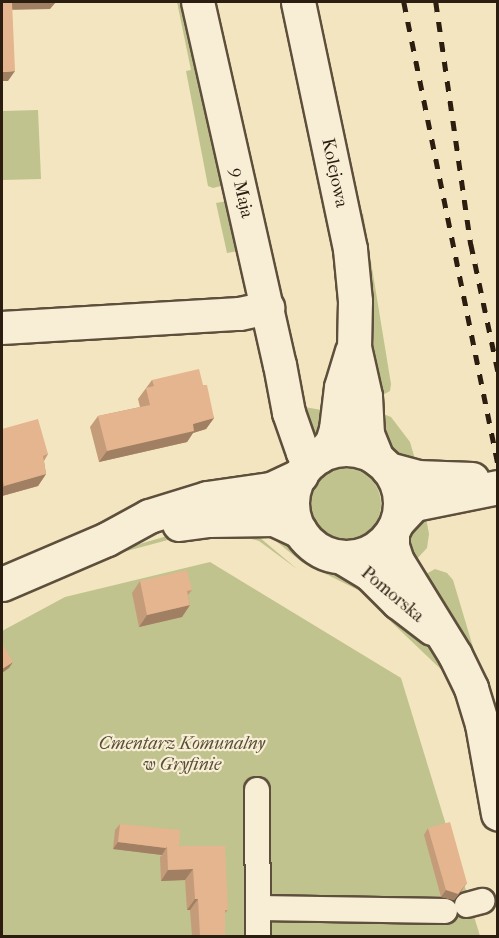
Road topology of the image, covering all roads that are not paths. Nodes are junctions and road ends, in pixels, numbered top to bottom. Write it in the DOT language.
graph roads {
  1 [pos="198,2"];
  2 [pos="298,2"];
  3 [pos="268,308"];
  4 [pos="2,328"];
  5 [pos="354,347"];
  6 [pos="382,464"];
  7 [pos="310,465"];
  8 [pos="494,487"];
  9 [pos="395,527"];
  10 [pos="300,531"];
  11 [pos="107,539"];
  12 [pos="342,557"];
  13 [pos="2,584"];
  14 [pos="441,635"];
  15 [pos="257,790"];
  16 [pos="498,814"];
  17 [pos="465,906"];
  18 [pos="259,908"];
  19 [pos="258,936"];
  1 -- 3 [label="street, 9 Maja"];
  2 -- 5 [label="main road, Kolejowa"];
  3 -- 4 [label="street"];
  3 -- 7 [label="street, 9 Maja"];
  5 -- 6 [label="main road, Kolejowa"];
  5 -- 7 [label="main road, Kolejowa"];
  6 -- 7 [label="main road"];
  6 -- 8 [label="main road"];
  6 -- 9 [label="main road"];
  7 -- 10 [label="main road"];
  7 -- 11 [label="main road"];
  8 -- 9 [label="main road"];
  9 -- 12 [label="main road"];
  9 -- 14 [label="main road, Pomorska"];
  10 -- 11 [label="main road"];
  10 -- 12 [label="main road"];
  11 -- 13 [label="main road"];
  12 -- 14 [label="main road, Pomorska"];
  14 -- 16 [label="main road, Pomorska"];
  15 -- 18 [label="street"];
  17 -- 18 [label="street"];
  18 -- 19 [label="street"];
}
